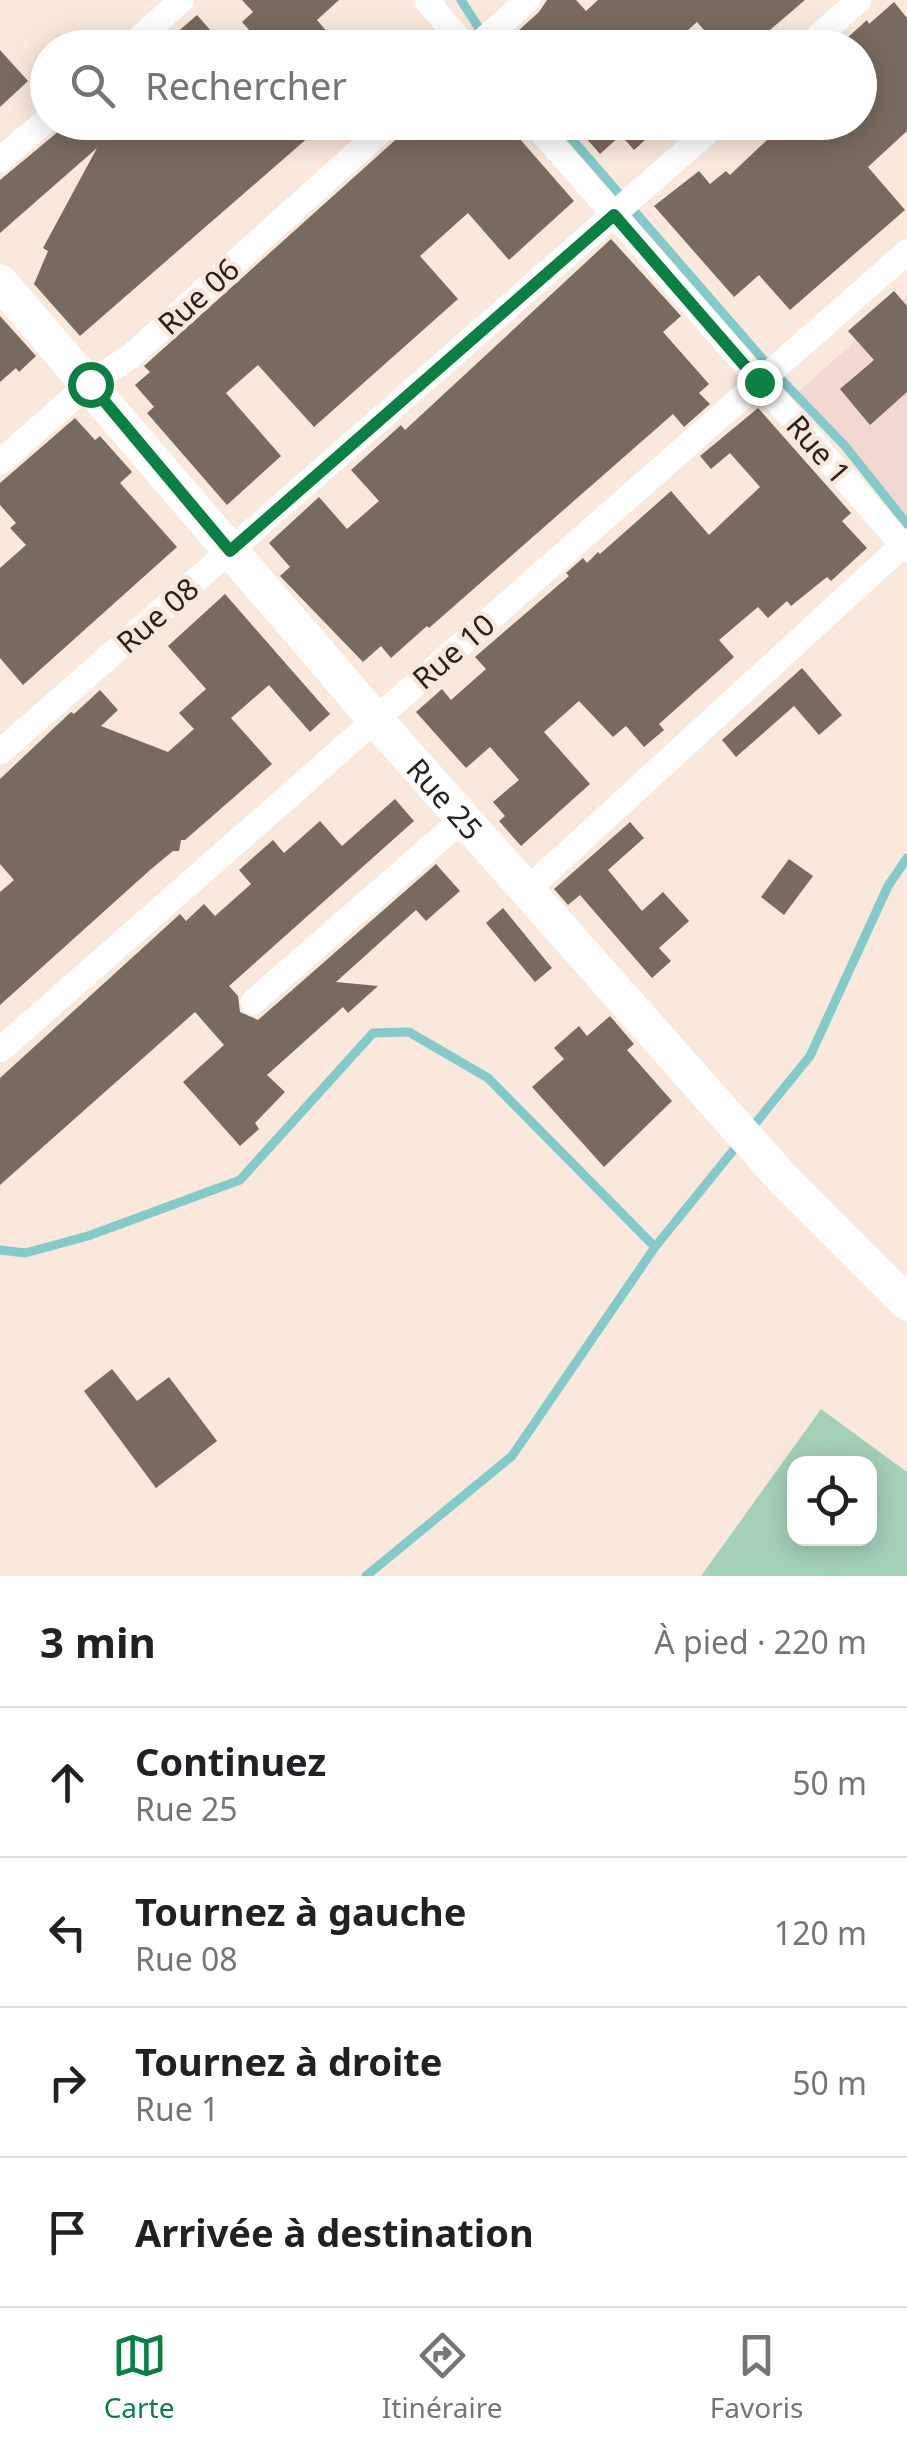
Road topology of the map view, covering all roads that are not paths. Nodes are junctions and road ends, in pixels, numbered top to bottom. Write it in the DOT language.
graph roads {
  1 [pos="182,0"];
  2 [pos="426,0"];
  3 [pos="528,0"];
  4 [pos="859,0"];
  5 [pos="148,30"];
  6 [pos="454,30"];
  7 [pos="492,30"];
  8 [pos="825,30"];
  9 [pos="30,134"];
  10 [pos="371,140"];
  11 [pos="549,140"];
  12 [pos="699,140"];
  13 [pos="0,160"];
  14 [pos="614,215"];
  15 [pos="907,252"];
  16 [pos="0,282"];
  17 [pos="759,382"];
  18 [pos="90,384"];
  19 [pos="0,462"];
  20 [pos="905,547"];
  21 [pos="230,551"];
  22 [pos="375,720"];
  23 [pos="0,752"];
  24 [pos="463,819"];
  25 [pos="527,890"];
  26 [pos="254,1002"];
  27 [pos="0,1050"];
  28 [pos="907,1303"];
  1 -- 5 [label="street"];
  2 -- 6 [label="street"];
  3 -- 7 [label="street"];
  4 -- 8 [label="street"];
  9 -- 13 [label="street"];
  10 -- 18 [label="street, Rue 06"];
  11 -- 14 [label="street, Rue 1"];
  12 -- 14 [label="street, Rue 08"];
  14 -- 17 [label="street, Rue 1"];
  14 -- 21 [label="street, Rue 08"];
  15 -- 17 [label="street, Rue 10"];
  16 -- 18 [label="street, Rue 25"];
  17 -- 20 [label="street, Rue 1"];
  17 -- 22 [label="street, Rue 10"];
  18 -- 19 [label="street, Rue 06"];
  18 -- 21 [label="street, Rue 25"];
  20 -- 25 [label="street"];
  21 -- 22 [label="street, Rue 25"];
  21 -- 23 [label="street, Rue 08"];
  22 -- 24 [label="street, Rue 25"];
  22 -- 27 [label="street, Rue 10"];
  24 -- 25 [label="street, Rue 25"];
  24 -- 26 [label="street"];
  25 -- 28 [label="street, Rue 25"];
}
